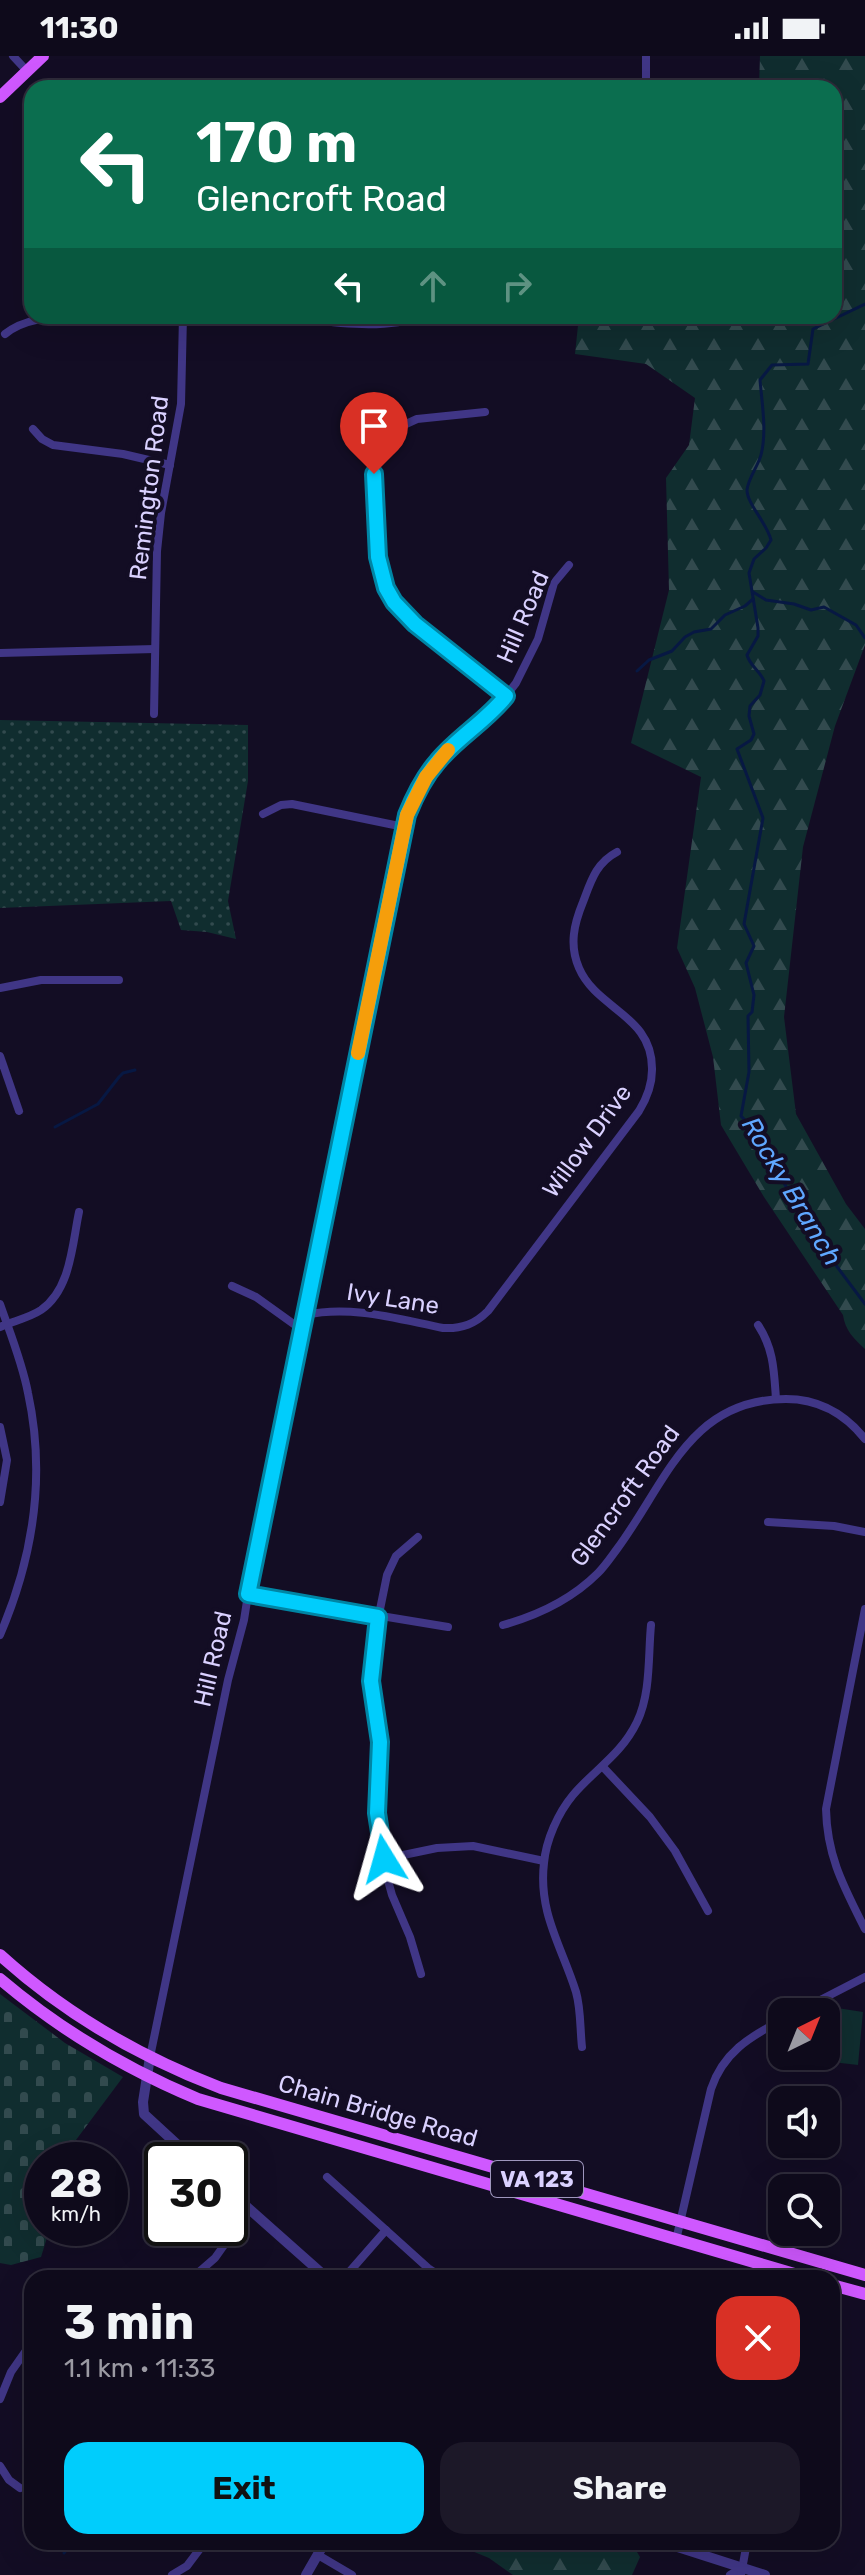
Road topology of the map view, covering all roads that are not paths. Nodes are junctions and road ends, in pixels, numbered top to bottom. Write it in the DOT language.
graph roads {
  1 [pos="13,56"];
  2 [pos="43,56"];
  3 [pos="646,56"];
  4 [pos="27,71"];
  5 [pos="646,80"];
  6 [pos="0,97"];
  7 [pos="24,322"];
  8 [pos="183,324"];
  9 [pos="5,334"];
  10 [pos="485,412"];
  11 [pos="33,429"];
  12 [pos="170,465"];
  13 [pos="569,565"];
  14 [pos="155,649"];
  15 [pos="0,653"];
  16 [pos="506,696"];
  17 [pos="154,714"];
  18 [pos="263,814"];
  19 [pos="404,827"];
  20 [pos="617,852"];
  21 [pos="119,980"];
  22 [pos="0,988"];
  23 [pos="0,1056"];
  24 [pos="19,1111"];
  25 [pos="79,1212"];
  26 [pos="232,1286"];
  27 [pos="0,1304"];
  28 [pos="305,1315"];
  29 [pos="474,1323"];
  30 [pos="4,1325"];
  31 [pos="758,1325"];
  32 [pos="302,1330"];
  33 [pos="776,1399"];
  34 [pos="0,1427"];
  35 [pos="865,1439"];
  36 [pos="0,1502"];
  37 [pos="768,1522"];
  38 [pos="865,1532"];
  39 [pos="418,1537"];
  40 [pos="248,1594"];
  41 [pos="865,1609"];
  42 [pos="378,1617"];
  43 [pos="503,1625"];
  44 [pos="651,1625"];
  45 [pos="448,1627"];
  46 [pos="0,1635"];
  47 [pos="603,1767"];
  48 [pos="384,1859"];
  49 [pos="544,1861"];
  50 [pos="708,1911"];
  51 [pos="865,1929"];
  52 [pos="0,1955"];
  53 [pos="421,1974"];
  54 [pos="865,1977"];
  55 [pos="0,1979"];
  56 [pos="824,1998"];
  57 [pos="768,2028"];
  58 [pos="582,2047"];
  59 [pos="150,2057"];
  60 [pos="147,2077"];
  61 [pos="174,2142"];
  62 [pos="327,2177"];
  63 [pos="249,2210"];
  64 [pos="681,2221"];
  65 [pos="386,2230"];
  66 [pos="676,2240"];
  67 [pos="201,2270"];
  68 [pos="318,2270"];
  69 [pos="351,2270"];
  70 [pos="434,2270"];
  71 [pos="780,2270"];
  72 [pos="865,2275"];
  73 [pos="840,2287"];
  74 [pos="865,2294"];
  75 [pos="24,2353"];
  76 [pos="0,2399"];
  77 [pos="0,2466"];
  78 [pos="20,2488"];
  79 [pos="199,2550"];
  80 [pos="321,2550"];
  81 [pos="683,2550"];
  82 [pos="745,2550"];
  83 [pos="318,2555"];
  84 [pos="740,2572"];
  85 [pos="172,2575"];
  86 [pos="306,2575"];
  87 [pos="352,2575"];
  88 [pos="730,2575"];
  89 [pos="765,2575"];
  1 -- 4 [label="street"];
  2 -- 4 [label="main road"];
  3 -- 5 [label="street"];
  4 -- 6 [label="main road"];
  7 -- 9 [label="street"];
  8 -- 12 [label="street, Remington Road"];
  10 -- 16 [label="street"];
  11 -- 12 [label="street"];
  12 -- 14 [label="street, Remington Road"];
  13 -- 16 [label="street, Hill Road"];
  14 -- 15 [label="street"];
  14 -- 17 [label="street, Remington Road"];
  16 -- 19 [label="street, Hill Road"];
  18 -- 19 [label="street"];
  19 -- 28 [label="street, Hill Road"];
  20 -- 29 [label="street, Willow Drive"];
  21 -- 22 [label="street"];
  23 -- 24 [label="street"];
  25 -- 30 [label="street"];
  26 -- 32 [label="street"];
  27 -- 30 [label="street"];
  28 -- 29 [label="street, Ivy Lane"];
  28 -- 32 [label="street, Hill Road"];
  30 -- 46 [label="street"];
  31 -- 33 [label="street"];
  32 -- 40 [label="street, Hill Road"];
  33 -- 35 [label="street, Glencroft Road"];
  33 -- 43 [label="street, Glencroft Road"];
  34 -- 36 [label="street"];
  37 -- 38 [label="street"];
  39 -- 42 [label="street"];
  40 -- 42 [label="street"];
  40 -- 59 [label="street, Hill Road"];
  41 -- 51 [label="street"];
  42 -- 45 [label="street"];
  42 -- 48 [label="street"];
  44 -- 47 [label="street"];
  47 -- 49 [label="street"];
  47 -- 50 [label="street"];
  48 -- 49 [label="street"];
  48 -- 53 [label="street"];
  49 -- 58 [label="street"];
  52 -- 59 [label="main road, Chain Bridge Road / VA 123"];
  54 -- 56 [label="street"];
  55 -- 60 [label="main road, Chain Bridge Road / VA 123"];
  57 -- 64 [label="street"];
  59 -- 60 [label="street"];
  59 -- 64 [label="main road, Chain Bridge Road / VA 123"];
  60 -- 61 [label="street"];
  60 -- 66 [label="main road, Chain Bridge Road / VA 123"];
  62 -- 65 [label="street"];
  63 -- 67 [label="street"];
  63 -- 68 [label="street"];
  64 -- 66 [label="street"];
  64 -- 72 [label="main road, Chain Bridge Road / VA 123"];
  65 -- 69 [label="street"];
  65 -- 70 [label="street"];
  66 -- 71 [label="main road, Chain Bridge Road / VA 123"];
  73 -- 74 [label="main road"];
  75 -- 76 [label="street"];
  77 -- 78 [label="street"];
  79 -- 85 [label="street"];
  80 -- 83 [label="street"];
  81 -- 84 [label="street"];
  82 -- 84 [label="street"];
  83 -- 86 [label="street"];
  83 -- 87 [label="street"];
  84 -- 88 [label="street"];
  84 -- 89 [label="street"];
}
